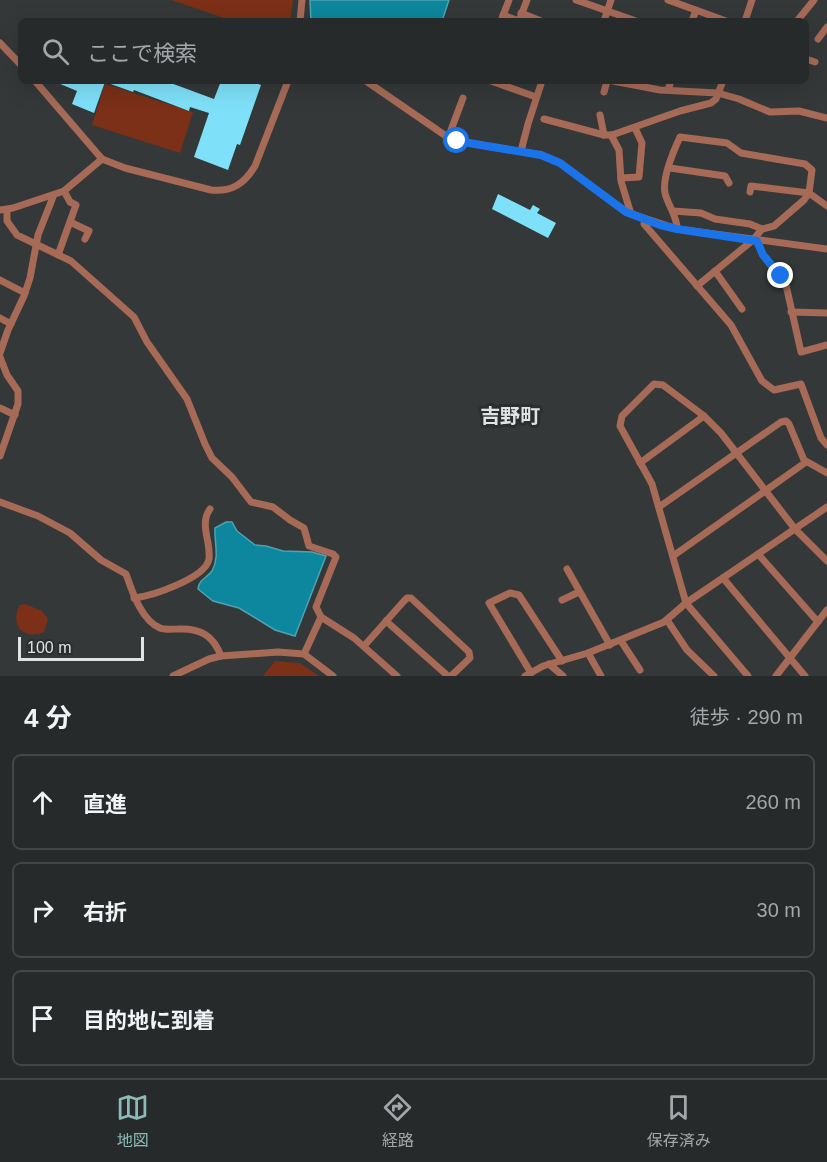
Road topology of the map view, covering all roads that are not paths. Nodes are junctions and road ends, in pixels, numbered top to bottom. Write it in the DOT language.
graph roads {
  1 [pos="302,0"];
  2 [pos="509,0"];
  3 [pos="526,0"];
  4 [pos="576,0"];
  5 [pos="611,0"];
  6 [pos="668,0"];
  7 [pos="752,0"];
  8 [pos="814,0"];
  9 [pos="696,10"];
  10 [pos="608,11"];
  11 [pos="522,13"];
  12 [pos="300,18"];
  13 [pos="502,18"];
  14 [pos="520,18"];
  15 [pos="534,18"];
  16 [pos="605,18"];
  17 [pos="628,18"];
  18 [pos="693,18"];
  19 [pos="718,18"];
  20 [pos="746,18"];
  21 [pos="799,18"];
  22 [pos="827,27"];
  23 [pos="818,39"];
  24 [pos="2,44"];
  25 [pos="0,56"];
  26 [pos="809,60"];
  27 [pos="18,62"];
  28 [pos="815,62"];
  29 [pos="38,84"];
  30 [pos="287,84"];
  31 [pos="370,84"];
  32 [pos="499,84"];
  33 [pos="541,84"];
  34 [pos="606,84"];
  35 [pos="631,84"];
  36 [pos="670,84"];
  37 [pos="722,84"];
  38 [pos="668,90"];
  39 [pos="604,92"];
  40 [pos="718,93"];
  41 [pos="536,97"];
  42 [pos="463,98"];
  43 [pos="600,115"];
  44 [pos="827,118"];
  45 [pos="544,119"];
  46 [pos="635,128"];
  47 [pos="608,135"];
  48 [pos="450,138"];
  49 [pos="521,151"];
  50 [pos="102,159"];
  51 [pos="670,168"];
  52 [pos="621,178"];
  53 [pos="729,183"];
  54 [pos="64,191"];
  55 [pos="750,192"];
  56 [pos="809,194"];
  57 [pos="53,197"];
  58 [pos="827,206"];
  59 [pos="4,210"];
  60 [pos="673,211"];
  61 [pos="631,214"];
  62 [pos="645,219"];
  63 [pos="70,222"];
  64 [pos="677,229"];
  65 [pos="762,229"];
  66 [pos="86,238"];
  67 [pos="755,240"];
  68 [pos="37,246"];
  69 [pos="827,249"];
  70 [pos="58,255"];
  71 [pos="715,271"];
  72 [pos="0,280"];
  73 [pos="697,286"];
  74 [pos="25,293"];
  75 [pos="742,309"];
  76 [pos="791,312"];
  77 [pos="827,313"];
  78 [pos="0,318"];
  79 [pos="11,324"];
  80 [pos="827,345"];
  81 [pos="0,357"];
  82 [pos="0,408"];
  83 [pos="15,415"];
  84 [pos="704,416"];
  85 [pos="824,437"];
  86 [pos="827,445"];
  87 [pos="738,452"];
  88 [pos="0,456"];
  89 [pos="806,462"];
  90 [pos="640,463"];
  91 [pos="827,472"];
  92 [pos="766,490"];
  93 [pos="0,502"];
  94 [pos="658,507"];
  95 [pos="827,507"];
  96 [pos="210,509"];
  97 [pos="795,529"];
  98 [pos="758,554"];
  99 [pos="673,556"];
  100 [pos="827,561"];
  101 [pos="567,569"];
  102 [pos="723,578"];
  103 [pos="579,592"];
  104 [pos="134,598"];
  105 [pos="562,600"];
  106 [pos="687,603"];
  107 [pos="827,610"];
  108 [pos="321,617"];
  109 [pos="667,620"];
  110 [pos="386,621"];
  111 [pos="818,622"];
  112 [pos="621,641"];
  113 [pos="610,645"];
  114 [pos="364,646"];
  115 [pos="588,653"];
  116 [pos="304,654"];
  117 [pos="221,656"];
  118 [pos="790,657"];
  119 [pos="562,661"];
  120 [pos="549,664"];
  121 [pos="640,670"];
  122 [pos="528,675"];
  123 [pos="712,675"];
  124 [pos="173,676"];
  125 [pos="333,676"];
  126 [pos="397,676"];
  127 [pos="449,676"];
  128 [pos="563,676"];
  129 [pos="601,676"];
  130 [pos="748,676"];
  131 [pos="776,676"];
  132 [pos="806,676"];
  1 -- 12 [label="street"];
  2 -- 13 [label="street"];
  3 -- 11 [label="street"];
  4 -- 10 [label="street"];
  5 -- 10 [label="street"];
  6 -- 9 [label="street"];
  7 -- 20 [label="street"];
  8 -- 21 [label="street"];
  9 -- 18 [label="street"];
  9 -- 19 [label="street"];
  10 -- 16 [label="street"];
  10 -- 17 [label="street"];
  11 -- 14 [label="street"];
  11 -- 15 [label="street"];
  22 -- 23 [label="street"];
  24 -- 25 [label="street"];
  24 -- 27 [label="street"];
  26 -- 28 [label="street"];
  29 -- 50 [label="street"];
  30 -- 50 [label="street"];
  31 -- 48 [label="street"];
  32 -- 41 [label="street"];
  33 -- 41 [label="street"];
  34 -- 39 [label="street"];
  35 -- 38 [label="street"];
  36 -- 38 [label="street"];
  37 -- 40 [label="street"];
  38 -- 40 [label="street"];
  40 -- 44 [label="street"];
  40 -- 46 [label="street"];
  41 -- 49 [label="street"];
  42 -- 48 [label="street"];
  43 -- 47 [label="street"];
  45 -- 47 [label="street"];
  46 -- 47 [label="street"];
  46 -- 52 [label="street"];
  47 -- 52 [label="street"];
  48 -- 49 [label="street"];
  49 -- 61 [label="street"];
  50 -- 54 [label="street"];
  51 -- 53 [label="street"];
  51 -- 56 [label="street"];
  51 -- 60 [label="street"];
  52 -- 61 [label="street"];
  54 -- 57 [label="street"];
  54 -- 63 [label="street"];
  55 -- 56 [label="street"];
  56 -- 58 [label="street"];
  56 -- 65 [label="street"];
  57 -- 59 [label="street"];
  57 -- 68 [label="street"];
  59 -- 68 [label="street"];
  60 -- 64 [label="street"];
  60 -- 65 [label="street"];
  61 -- 62 [label="street"];
  62 -- 64 [label="street"];
  62 -- 73 [label="street"];
  63 -- 66 [label="street"];
  63 -- 70 [label="street"];
  64 -- 67 [label="street"];
  65 -- 67 [label="street"];
  67 -- 69 [label="street"];
  67 -- 71 [label="street"];
  67 -- 76 [label="street"];
  68 -- 70 [label="street"];
  68 -- 74 [label="street"];
  70 -- 108 [label="street"];
  71 -- 73 [label="street"];
  71 -- 75 [label="street"];
  72 -- 74 [label="street"];
  73 -- 85 [label="street"];
  74 -- 79 [label="street"];
  76 -- 77 [label="street"];
  76 -- 80 [label="street"];
  78 -- 79 [label="street"];
  79 -- 81 [label="street"];
  81 -- 83 [label="street"];
  82 -- 83 [label="street"];
  83 -- 88 [label="street"];
  84 -- 87 [label="street"];
  84 -- 90 [label="street"];
  84 -- 90 [label="street"];
  85 -- 86 [label="street"];
  87 -- 89 [label="street"];
  87 -- 92 [label="street"];
  87 -- 94 [label="street"];
  89 -- 91 [label="street"];
  89 -- 92 [label="street"];
  90 -- 94 [label="street"];
  92 -- 97 [label="street"];
  92 -- 99 [label="street"];
  93 -- 104 [label="street"];
  94 -- 99 [label="street"];
  95 -- 97 [label="street"];
  96 -- 104 [label="street"];
  97 -- 98 [label="street"];
  97 -- 100 [label="street"];
  98 -- 102 [label="street"];
  98 -- 111 [label="street"];
  99 -- 106 [label="street"];
  101 -- 103 [label="street"];
  102 -- 106 [label="street"];
  102 -- 118 [label="street"];
  103 -- 105 [label="street"];
  103 -- 113 [label="street"];
  104 -- 117 [label="street"];
  106 -- 109 [label="street"];
  106 -- 130 [label="street"];
  107 -- 111 [label="street"];
  108 -- 114 [label="street"];
  108 -- 116 [label="street"];
  109 -- 112 [label="street"];
  109 -- 123 [label="street"];
  110 -- 114 [label="street"];
  110 -- 127 [label="street"];
  110 -- 127 [label="street"];
  111 -- 118 [label="street"];
  112 -- 113 [label="street"];
  112 -- 121 [label="street"];
  113 -- 115 [label="street"];
  114 -- 126 [label="street"];
  115 -- 119 [label="street"];
  115 -- 129 [label="street"];
  116 -- 117 [label="street"];
  116 -- 125 [label="street"];
  117 -- 124 [label="street"];
  118 -- 131 [label="street"];
  118 -- 132 [label="street"];
  119 -- 120 [label="street"];
  119 -- 122 [label="street"];
  120 -- 122 [label="street"];
  120 -- 128 [label="street"];
}
